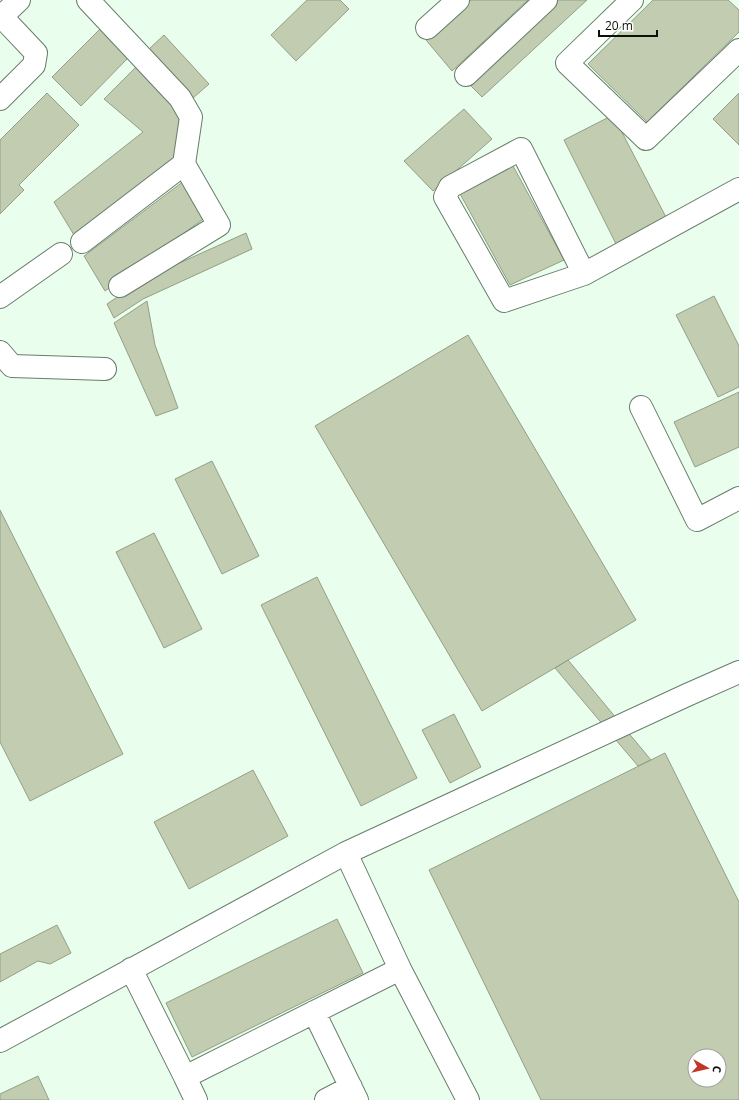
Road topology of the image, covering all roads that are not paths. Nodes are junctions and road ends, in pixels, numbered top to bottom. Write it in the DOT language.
graph roads {
  1 [pos="19,0"];
  2 [pos="88,0"];
  3 [pos="458,0"];
  4 [pos="546,0"];
  5 [pos="632,0"];
  6 [pos="1,18"];
  7 [pos="427,28"];
  8 [pos="739,50"];
  9 [pos="466,75"];
  10 [pos="0,98"];
  11 [pos="184,164"];
  12 [pos="739,189"];
  13 [pos="82,242"];
  14 [pos="61,254"];
  15 [pos="584,274"];
  16 [pos="120,286"];
  17 [pos="0,297"];
  18 [pos="0,352"];
  19 [pos="105,369"];
  20 [pos="641,407"];
  21 [pos="739,498"];
  22 [pos="739,672"];
  23 [pos="346,853"];
  24 [pos="131,969"];
  25 [pos="400,969"];
  26 [pos="314,1012"];
  27 [pos="0,1041"];
  28 [pos="185,1077"];
  29 [pos="354,1094"];
  30 [pos="196,1100"];
  31 [pos="326,1100"];
  32 [pos="468,1100"];
  1 -- 6 [label="street"];
  2 -- 11 [label="street"];
  3 -- 7 [label="street"];
  4 -- 9 [label="street"];
  5 -- 8 [label="street"];
  6 -- 10 [label="street"];
  11 -- 13 [label="street"];
  11 -- 16 [label="street"];
  12 -- 15 [label="street"];
  14 -- 17 [label="street"];
  15 -- 15 [label="street"];
  18 -- 19 [label="street"];
  20 -- 21 [label="street"];
  22 -- 23 [label="street"];
  23 -- 24 [label="street"];
  23 -- 25 [label="street"];
  24 -- 27 [label="street"];
  24 -- 28 [label="street"];
  25 -- 26 [label="street"];
  25 -- 32 [label="street"];
  26 -- 28 [label="street"];
  26 -- 29 [label="street"];
  28 -- 30 [label="street"];
  29 -- 31 [label="street"];
}
